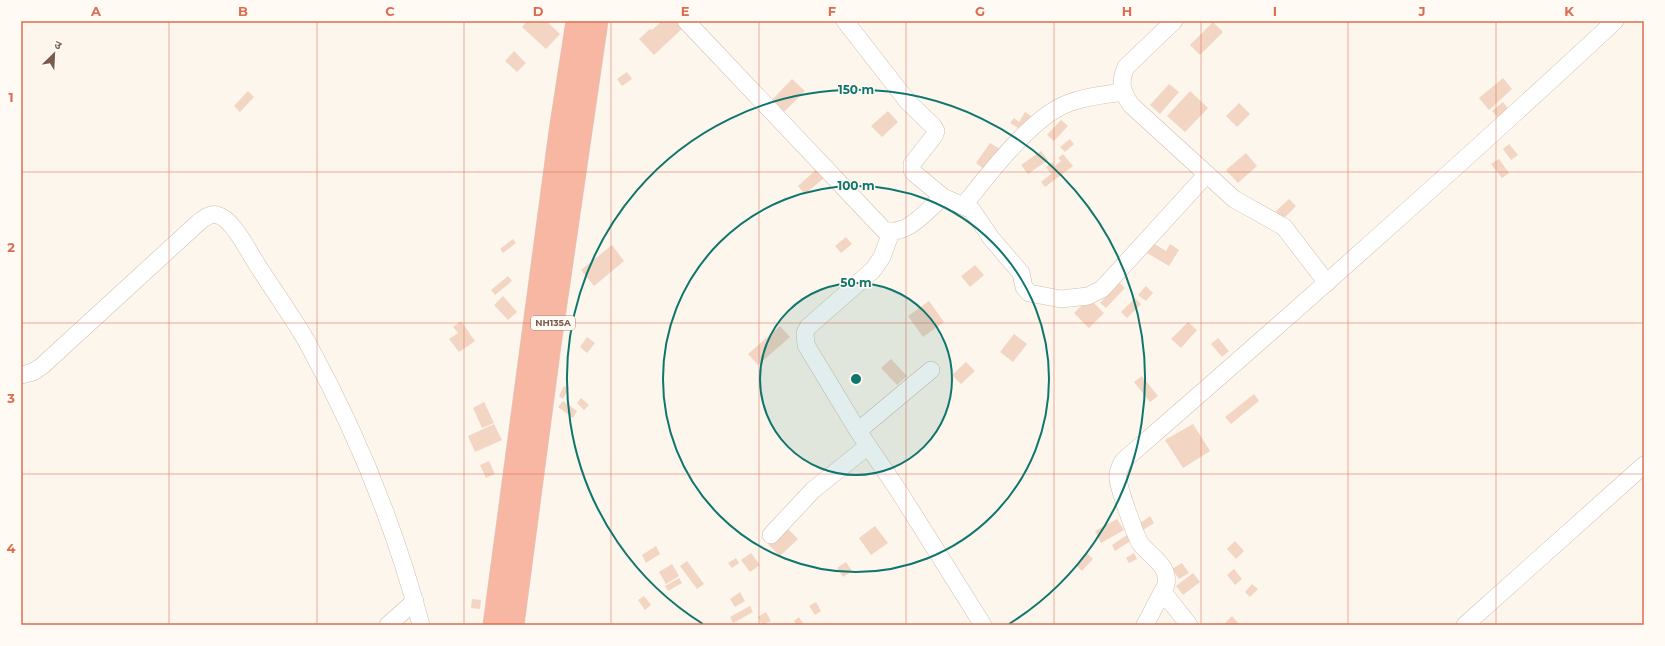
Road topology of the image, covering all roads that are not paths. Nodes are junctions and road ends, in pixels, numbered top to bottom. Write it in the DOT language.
graph roads {
  1 [pos="577,21"];
  2 [pos="597,21"];
  3 [pos="686,21"];
  4 [pos="845,21"];
  5 [pos="1174,21"];
  6 [pos="1615,21"];
  7 [pos="1123,92"];
  8 [pos="1206,174"];
  9 [pos="943,197"];
  10 [pos="964,205"];
  11 [pos="891,232"];
  12 [pos="1327,283"];
  13 [pos="931,370"];
  14 [pos="21,375"];
  15 [pos="858,431"];
  16 [pos="868,446"];
  17 [pos="1644,465"];
  18 [pos="771,535"];
  19 [pos="1163,592"];
  20 [pos="415,601"];
  21 [pos="388,625"];
  22 [pos="421,625"];
  23 [pos="494,625"];
  24 [pos="513,625"];
  25 [pos="983,625"];
  26 [pos="1145,625"];
  27 [pos="1189,625"];
  28 [pos="1465,625"];
  1 -- 23 [label="highway, NH135A"];
  2 -- 24 [label="highway, NH135A"];
  3 -- 11 [label="street"];
  4 -- 9 [label="street"];
  5 -- 7 [label="street"];
  6 -- 12 [label="street"];
  7 -- 8 [label="street"];
  7 -- 10 [label="street"];
  8 -- 10 [label="street"];
  8 -- 12 [label="street"];
  9 -- 10 [label="street"];
  9 -- 11 [label="street"];
  11 -- 15 [label="street"];
  12 -- 19 [label="street"];
  13 -- 15 [label="street"];
  14 -- 20 [label="street"];
  15 -- 16 [label="street"];
  16 -- 18 [label="street"];
  16 -- 25 [label="street"];
  17 -- 28 [label="street"];
  19 -- 26 [label="street"];
  19 -- 27 [label="street"];
  20 -- 21 [label="street"];
  20 -- 22 [label="street"];
}
